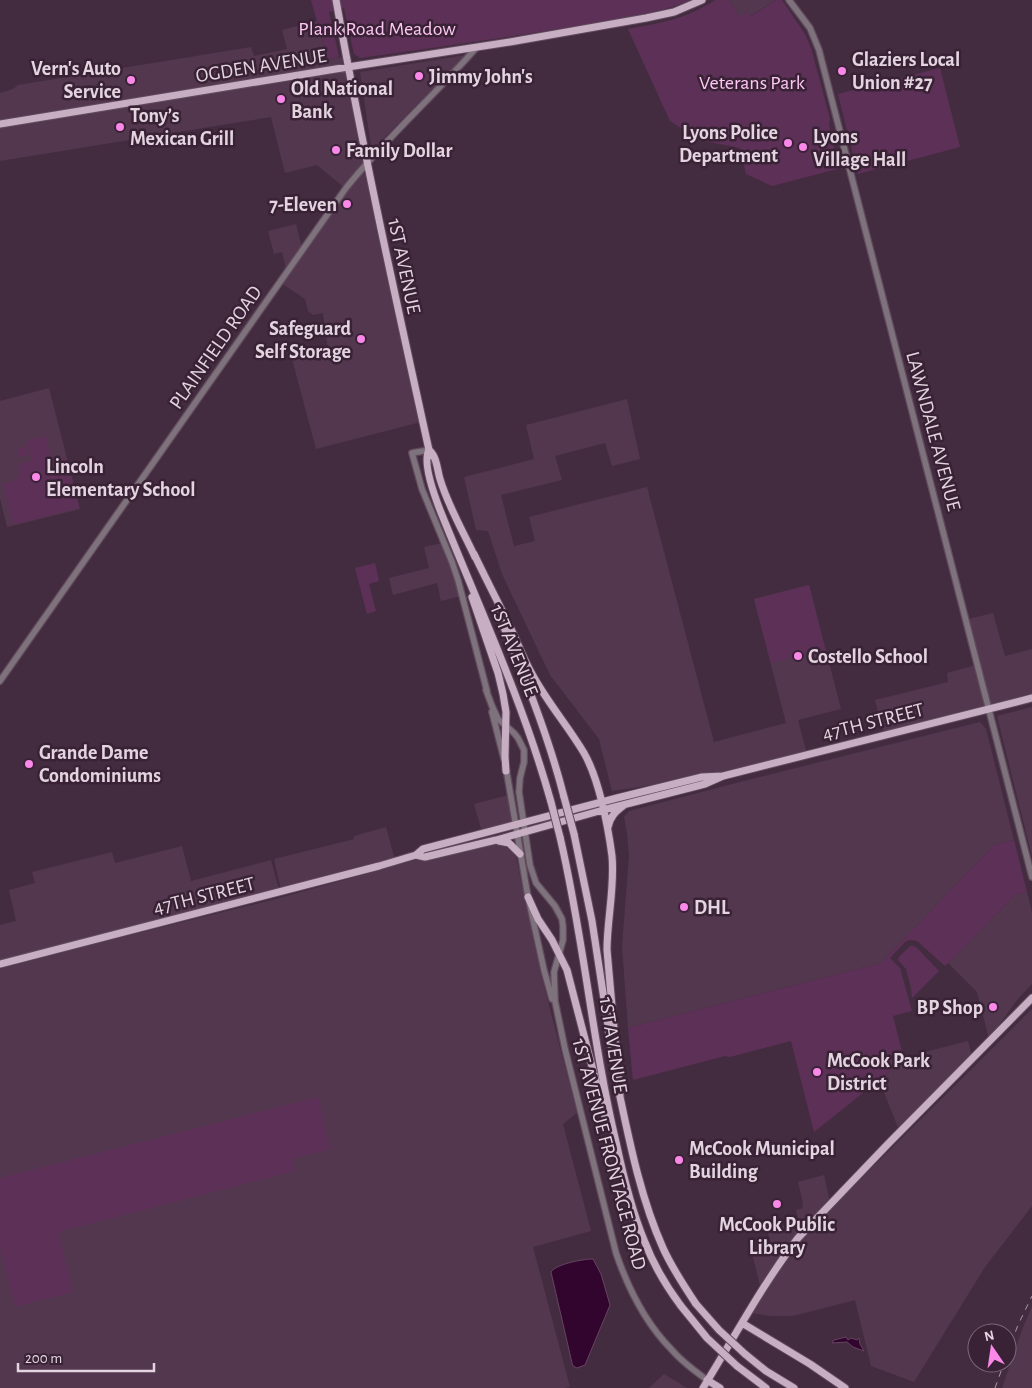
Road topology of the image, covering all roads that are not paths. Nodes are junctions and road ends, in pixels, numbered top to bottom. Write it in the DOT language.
graph roads {
  1 [pos="336,0"];
  2 [pos="702,0"];
  3 [pos="790,0"];
  4 [pos="476,48"];
  5 [pos="348,67"];
  6 [pos="0,124"];
  7 [pos="367,162"];
  8 [pos="429,450"];
  9 [pos="456,547"];
  10 [pos="474,554"];
  11 [pos="0,681"];
  12 [pos="486,690"];
  13 [pos="1032,698"];
  14 [pos="989,709"];
  15 [pos="506,727"];
  16 [pos="506,771"];
  17 [pos="722,776"];
  18 [pos="597,784"];
  19 [pos="645,791"];
  20 [pos="601,802"];
  21 [pos="632,802"];
  22 [pos="603,810"];
  23 [pos="524,823"];
  24 [pos="516,825"];
  25 [pos="525,832"];
  26 [pos="608,832"];
  27 [pos="517,834"];
  28 [pos="496,840"];
  29 [pos="520,854"];
  30 [pos="416,856"];
  31 [pos="1032,877"];
  32 [pos="528,897"];
  33 [pos="559,953"];
  34 [pos="0,964"];
  35 [pos="1032,998"];
  36 [pos="560,1026"];
  37 [pos="620,1096"];
  38 [pos="627,1187"];
  39 [pos="742,1323"];
  40 [pos="707,1380"];
  41 [pos="703,1388"];
  42 [pos="720,1388"];
  43 [pos="766,1388"];
  44 [pos="794,1388"];
  45 [pos="845,1388"];
  1 -- 5 [label="main road, 1ST AVENUE"];
  2 -- 4 [label="main road, OGDEN AVENUE"];
  3 -- 14 [label="street, LAWNDALE AVENUE"];
  4 -- 5 [label="main road, OGDEN AVENUE"];
  4 -- 7 [label="street, PLAINFIELD ROAD"];
  5 -- 6 [label="main road, OGDEN AVENUE"];
  5 -- 7 [label="main road, 1ST AVENUE"];
  7 -- 8 [label="main road, 1ST AVENUE"];
  7 -- 11 [label="street, PLAINFIELD ROAD"];
  8 -- 9 [label="main road, 1ST AVENUE"];
  8 -- 10 [label="main road, 1ST AVENUE"];
  8 -- 12 [label="street, 1ST AVENUE FRONTAGE ROAD"];
  9 -- 15 [label="main road"];
  9 -- 38 [label="main road, 1ST AVENUE, bridge"];
  10 -- 18 [label="main road"];
  10 -- 37 [label="main road, 1ST AVENUE, bridge"];
  12 -- 15 [label="street, 1ST AVENUE FRONTAGE ROAD"];
  12 -- 16 [label="street, 1ST AVENUE FRONTAGE ROAD"];
  13 -- 14 [label="main road, 47TH STREET"];
  14 -- 17 [label="main road, 47TH STREET"];
  14 -- 31 [label="street, LAWNDALE AVENUE"];
  15 -- 16 [label="main road"];
  15 -- 23 [label="street, 1ST AVENUE FRONTAGE ROAD"];
  16 -- 24 [label="street, 1ST AVENUE FRONTAGE ROAD"];
  17 -- 19 [label="main road, 47TH STREET"];
  17 -- 21 [label="main road, 47TH STREET"];
  18 -- 19 [label="main road"];
  18 -- 20 [label="main road"];
  19 -- 20 [label="main road, 47TH STREET"];
  20 -- 22 [label="main road"];
  20 -- 23 [label="main road, 47TH STREET"];
  21 -- 22 [label="main road, 47TH STREET"];
  21 -- 26 [label="main road"];
  22 -- 25 [label="main road, 47TH STREET"];
  22 -- 26 [label="main road"];
  23 -- 24 [label="main road, 47TH STREET"];
  23 -- 25 [label="street, 1ST AVENUE FRONTAGE ROAD"];
  24 -- 27 [label="street, 1ST AVENUE FRONTAGE ROAD"];
  24 -- 30 [label="main road, 47TH STREET"];
  25 -- 27 [label="main road, 47TH STREET"];
  25 -- 33 [label="street, 1ST AVENUE FRONTAGE ROAD"];
  26 -- 37 [label="main road"];
  27 -- 28 [label="main road, 47TH STREET"];
  27 -- 29 [label="street, 1ST AVENUE FRONTAGE ROAD"];
  28 -- 29 [label="main road"];
  28 -- 30 [label="main road, 47TH STREET"];
  29 -- 32 [label="street, 1ST AVENUE FRONTAGE ROAD"];
  30 -- 34 [label="main road, 47TH STREET"];
  32 -- 33 [label="main road"];
  32 -- 36 [label="street, 1ST AVENUE FRONTAGE ROAD"];
  33 -- 36 [label="street, 1ST AVENUE FRONTAGE ROAD"];
  33 -- 38 [label="main road"];
  35 -- 39 [label="main road"];
  36 -- 40 [label="street, 1ST AVENUE FRONTAGE ROAD"];
  37 -- 44 [label="main road, 1ST AVENUE, bridge"];
  38 -- 43 [label="main road, 1ST AVENUE, bridge"];
  39 -- 40 [label="main road"];
  39 -- 45 [label="main road"];
  40 -- 41 [label="main road"];
  40 -- 42 [label="main road"];
}
